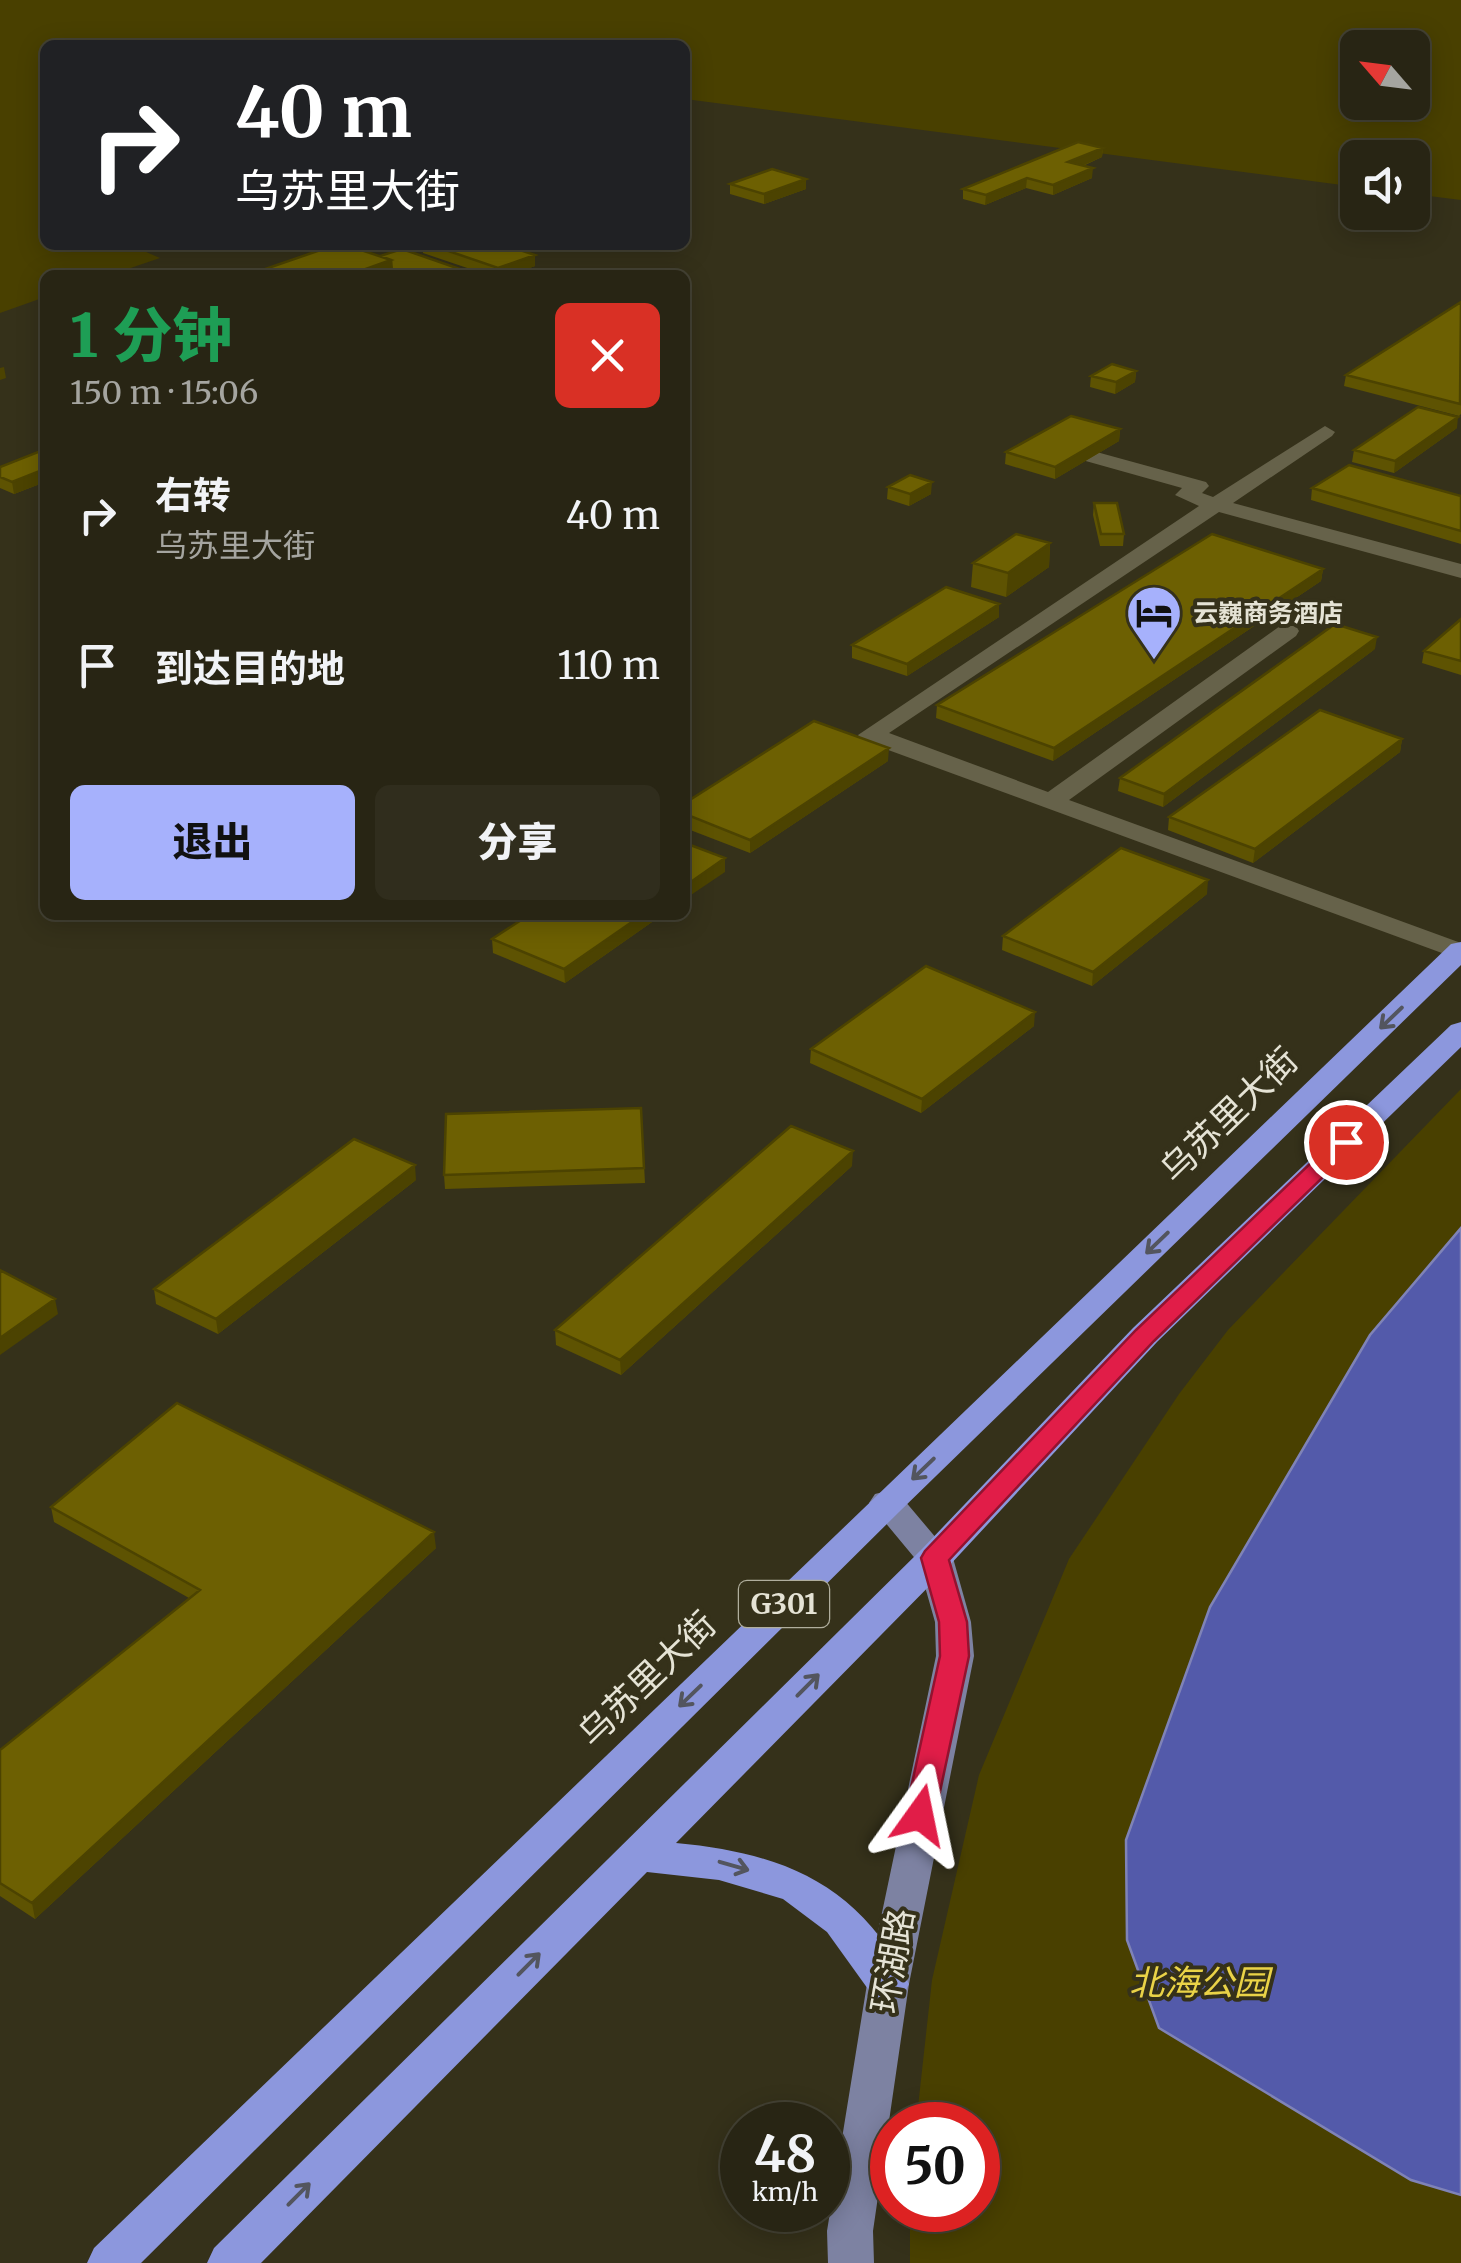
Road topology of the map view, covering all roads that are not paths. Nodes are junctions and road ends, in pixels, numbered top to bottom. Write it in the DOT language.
graph roads {
  1 [pos="1325,432"];
  2 [pos="1082,454"];
  3 [pos="1214,504"];
  4 [pos="1461,571"];
  5 [pos="1288,631"];
  6 [pos="1052,801"];
  7 [pos="1460,951"];
  8 [pos="1461,1032"];
  9 [pos="888,1503"];
  10 [pos="935,1558"];
  11 [pos="637,1855"];
  12 [pos="888,1984"];
  13 [pos="110,2263"];
  14 [pos="230,2263"];
  15 [pos="851,2263"];
  1 -- 3 [label="street"];
  2 -- 3 [label="street"];
  3 -- 4 [label="street"];
  3 -- 6 [label="street"];
  5 -- 6 [label="street"];
  6 -- 7 [label="street"];
  7 -- 9 [label="highway, 乌苏里大街 / G301, one-way"];
  8 -- 10 [label="highway, G301"];
  9 -- 10 [label="main road, 环湖路"];
  9 -- 13 [label="highway, 乌苏里大街 / G301, one-way"];
  11 -- 10 [label="highway, G301, one-way"];
  10 -- 12 [label="main road, 环湖路"];
  11 -- 12 [label="highway, one-way"];
  14 -- 11 [label="highway, G301, one-way"];
  12 -- 15 [label="main road, 环湖路"];
}
